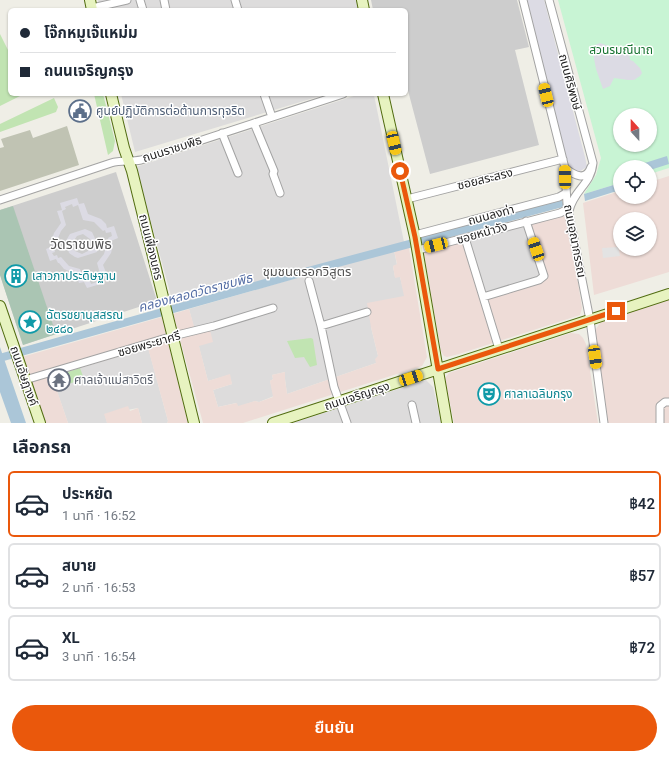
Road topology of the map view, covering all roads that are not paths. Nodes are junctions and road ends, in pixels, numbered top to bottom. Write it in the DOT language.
graph roads {
  1 [pos="127,0"];
  2 [pos="523,0"];
  3 [pos="549,0"];
  4 [pos="91,6"];
  5 [pos="112,96"];
  6 [pos="265,96"];
  7 [pos="337,96"];
  8 [pos="383,96"];
  9 [pos="272,117"];
  10 [pos="254,123"];
  11 [pos="222,133"];
  12 [pos="563,159"];
  13 [pos="128,162"];
  14 [pos="593,163"];
  15 [pos="565,168"];
  16 [pos="238,173"];
  17 [pos="566,193"];
  18 [pos="280,194"];
  19 [pos="407,198"];
  20 [pos="0,200"];
  21 [pos="569,210"];
  22 [pos="526,221"];
  23 [pos="465,238"];
  24 [pos="416,242"];
  25 [pos="309,281"];
  26 [pos="669,294"];
  27 [pos="483,297"];
  28 [pos="0,306"];
  29 [pos="272,308"];
  30 [pos="367,312"];
  31 [pos="590,320"];
  32 [pos="321,326"];
  33 [pos="173,336"];
  34 [pos="499,349"];
  35 [pos="438,369"];
  36 [pos="25,380"];
  37 [pos="340,401"];
  38 [pos="669,402"];
  39 [pos="412,405"];
  40 [pos="40,423"];
  41 [pos="194,423"];
  42 [pos="273,423"];
  43 [pos="347,423"];
  44 [pos="416,423"];
  45 [pos="447,423"];
  46 [pos="604,423"];
  47 [pos="660,423"];
  1 -- 4 [label="street"];
  2 -- 12 [label="street, ถนนอุณากรรณ"];
  3 -- 14 [label="street, ถนนศิริพงษ์"];
  5 -- 13 [label="main road, ถนนเฟื่องนคร"];
  6 -- 9 [label="street"];
  7 -- 9 [label="street, ถนนราชบพิธ"];
  8 -- 19 [label="main road"];
  9 -- 10 [label="street, ถนนราชบพิธ"];
  10 -- 11 [label="street, ถนนราชบพิธ"];
  10 -- 18 [label="street"];
  11 -- 13 [label="street, ถนนราชบพิธ"];
  11 -- 16 [label="street"];
  12 -- 15 [label="street, ถนนอุณากรรณ"];
  12 -- 19 [label="street, ซอยสระสรง"];
  13 -- 20 [label="street, ถนนราชบพิธ"];
  13 -- 33 [label="main road, ถนนเฟื่องนคร"];
  14 -- 15 [label="street"];
  14 -- 21 [label="street"];
  15 -- 17 [label="street, ถนนอุณากรรณ"];
  17 -- 21 [label="street, ถนนอุณากรรณ"];
  17 -- 24 [label="street, ถนนลงท่า"];
  19 -- 24 [label="main road"];
  21 -- 22 [label="street, ซอยหน้าวัง"];
  21 -- 31 [label="street, ถนนอุณากรรณ"];
  22 -- 23 [label="street, ซอยหน้าวัง"];
  22 -- 27 [label="street"];
  23 -- 24 [label="street, ซอยหน้าวัง"];
  23 -- 27 [label="street"];
  24 -- 35 [label="main road"];
  25 -- 32 [label="street"];
  26 -- 31 [label="main road, ถนนเจริญกรุง"];
  27 -- 34 [label="street"];
  28 -- 36 [label="main road, ถนนอัษฎางค์"];
  29 -- 33 [label="street, ซอยพระยาศรี"];
  30 -- 32 [label="street"];
  31 -- 34 [label="main road, ถนนเจริญกรุง"];
  31 -- 46 [label="street, ถนนอุณากรรณ"];
  32 -- 37 [label="street"];
  33 -- 36 [label="street, ซอยพระยาศรี"];
  33 -- 41 [label="main road, ถนนเฟื่องนคร"];
  34 -- 35 [label="main road, ถนนเจริญกรุง"];
  35 -- 37 [label="main road, ถนนเจริญกรุง"];
  35 -- 45 [label="main road"];
  36 -- 40 [label="main road, ถนนอัษฎางค์"];
  37 -- 42 [label="main road, ถนนเจริญกรุง"];
  37 -- 43 [label="street"];
  38 -- 47 [label="street"];
  39 -- 44 [label="street"];
}
